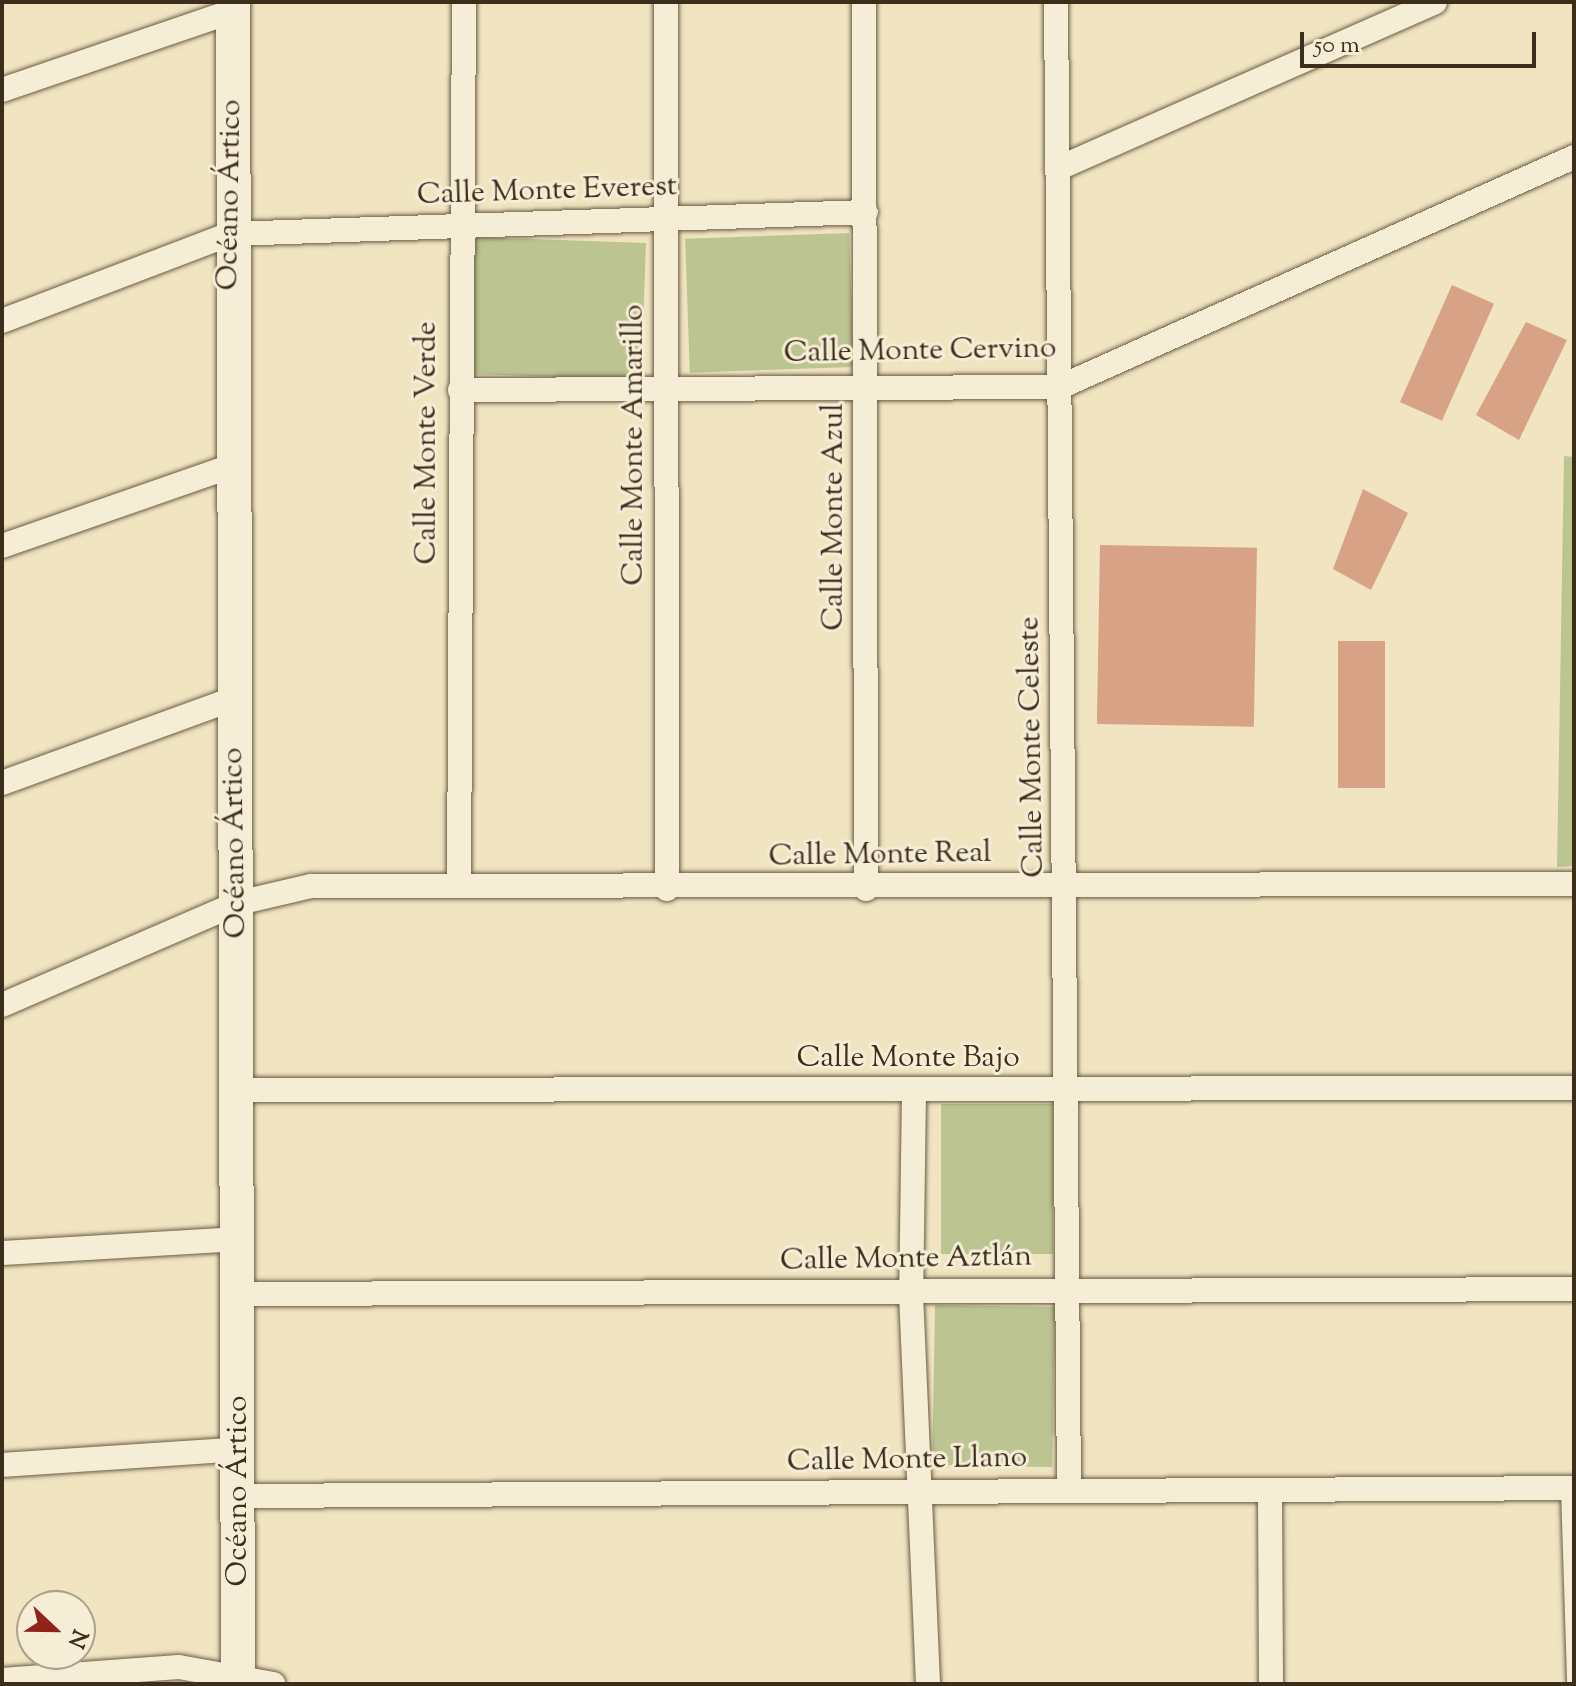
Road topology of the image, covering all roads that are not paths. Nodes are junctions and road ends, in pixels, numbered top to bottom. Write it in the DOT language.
graph roads {
  1 [pos="464,2"];
  2 [pos="666,2"];
  3 [pos="864,2"];
  4 [pos="1056,2"];
  5 [pos="1435,2"];
  6 [pos="233,6"];
  7 [pos="2,90"];
  8 [pos="1574,157"];
  9 [pos="1057,169"];
  10 [pos="866,212"];
  11 [pos="665,220"];
  12 [pos="462,227"];
  13 [pos="230,234"];
  14 [pos="2,321"];
  15 [pos="668,383"];
  16 [pos="1060,387"];
  17 [pos="460,390"];
  18 [pos="868,390"];
  19 [pos="229,467"];
  20 [pos="2,546"];
  21 [pos="233,699"];
  22 [pos="2,783"];
  23 [pos="1574,884"];
  24 [pos="459,885"];
  25 [pos="1067,885"];
  26 [pos="667,889"];
  27 [pos="866,889"];
  28 [pos="238,903"];
  29 [pos="2,1005"];
  30 [pos="1574,1088"];
  31 [pos="242,1090"];
  32 [pos="1069,1090"];
  33 [pos="914,1091"];
  34 [pos="236,1239"];
  35 [pos="2,1253"];
  36 [pos="1574,1289"];
  37 [pos="1069,1290"];
  38 [pos="239,1294"];
  39 [pos="911,1294"];
  40 [pos="240,1449"];
  41 [pos="2,1465"];
  42 [pos="1571,1488"];
  43 [pos="1069,1491"];
  44 [pos="1270,1493"];
  45 [pos="919,1494"];
  46 [pos="241,1496"];
  47 [pos="2,1680"];
  48 [pos="238,1681"];
  49 [pos="273,1684"];
  50 [pos="928,1684"];
  51 [pos="1271,1684"];
  52 [pos="1573,1684"];
  1 -- 12 [label="street, Calle Monte Verde"];
  2 -- 11 [label="street, Calle Monte Amarillo"];
  3 -- 10 [label="street, Calle Monte Azul"];
  4 -- 9 [label="street, Calle Monte Celeste"];
  5 -- 9 [label="street"];
  6 -- 7 [label="street"];
  6 -- 13 [label="street, Océano Ártico"];
  8 -- 16 [label="street, Calle Monte Cervino"];
  9 -- 16 [label="street, Calle Monte Celeste"];
  10 -- 11 [label="street, Calle Monte Everest"];
  10 -- 18 [label="street, Calle Monte Azul"];
  11 -- 12 [label="street, Calle Monte Everest"];
  11 -- 15 [label="street, Calle Monte Amarillo"];
  12 -- 13 [label="street, Calle Monte Everest"];
  12 -- 17 [label="street, Calle Monte Verde"];
  13 -- 14 [label="street, Calle Monte Everest"];
  13 -- 19 [label="street, Océano Ártico"];
  15 -- 17 [label="street, Calle Monte Cervino"];
  15 -- 18 [label="street, Calle Monte Cervino"];
  15 -- 26 [label="street, Calle Monte Amarillo"];
  16 -- 18 [label="street, Calle Monte Cervino"];
  16 -- 25 [label="street, Calle Monte Celeste"];
  17 -- 24 [label="street, Calle Monte Verde"];
  18 -- 27 [label="street, Calle Monte Azul"];
  19 -- 20 [label="street"];
  19 -- 21 [label="street, Océano Ártico"];
  21 -- 22 [label="street"];
  21 -- 28 [label="street, Océano Ártico"];
  23 -- 25 [label="street, Calle Monte Real"];
  24 -- 26 [label="street, Calle Monte Real"];
  24 -- 28 [label="street, Calle Monte Real"];
  25 -- 27 [label="street, Calle Monte Real"];
  25 -- 32 [label="street, Calle Monte Celeste"];
  26 -- 27 [label="street, Calle Monte Real"];
  28 -- 29 [label="street, Calle Monte Real"];
  28 -- 31 [label="street, Océano Ártico"];
  30 -- 32 [label="street, Calle Monte Bajo"];
  31 -- 33 [label="street, Calle Monte Bajo"];
  31 -- 34 [label="street, Océano Ártico"];
  32 -- 33 [label="street, Calle Monte Bajo"];
  32 -- 37 [label="street, Calle Monte Celeste"];
  33 -- 39 [label="street"];
  34 -- 35 [label="street"];
  34 -- 38 [label="street, Océano Ártico"];
  36 -- 37 [label="street, Calle Monte Aztlán"];
  37 -- 39 [label="street, Calle Monte Aztlán"];
  37 -- 43 [label="street, Calle Monte Celeste"];
  38 -- 39 [label="street, Calle Monte Aztlán"];
  38 -- 40 [label="street, Océano Ártico"];
  39 -- 45 [label="street"];
  40 -- 41 [label="street"];
  40 -- 46 [label="street, Océano Ártico"];
  42 -- 44 [label="street, Calle Monte Llano"];
  42 -- 52 [label="lane"];
  43 -- 44 [label="street, Calle Monte Llano"];
  43 -- 45 [label="street, Calle Monte Llano"];
  44 -- 51 [label="street"];
  45 -- 46 [label="street, Calle Monte Llano"];
  45 -- 50 [label="street"];
  46 -- 48 [label="street, Océano Ártico"];
  47 -- 48 [label="street"];
  48 -- 49 [label="street"];
}
